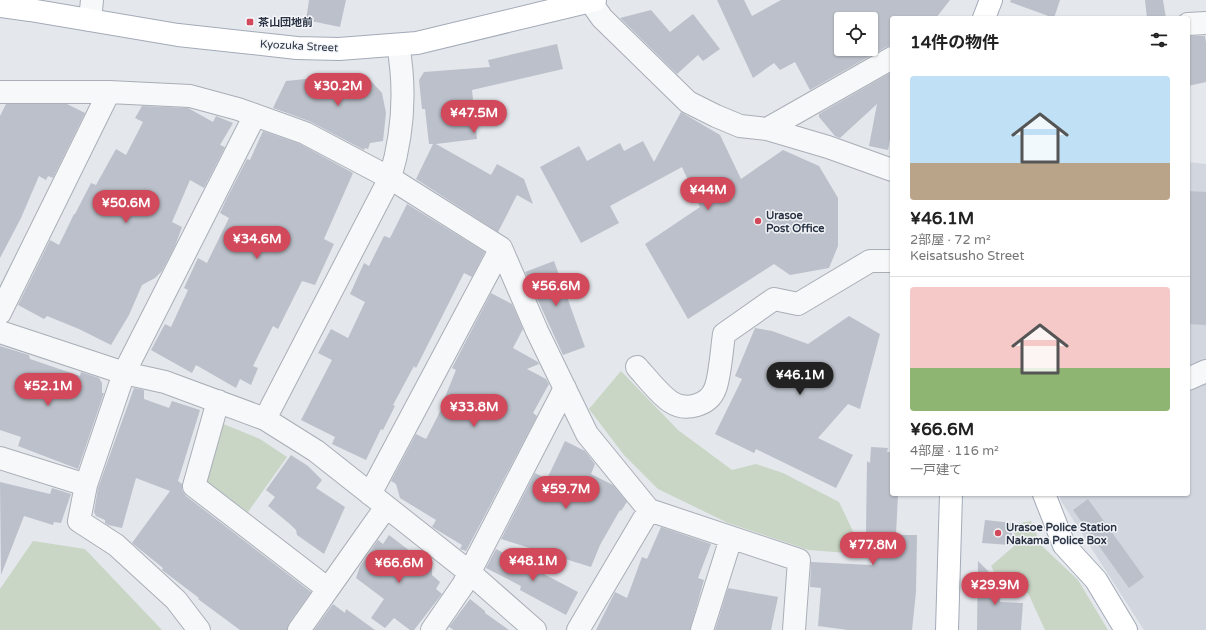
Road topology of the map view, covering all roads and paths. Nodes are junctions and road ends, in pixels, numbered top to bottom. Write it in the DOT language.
graph roads {
  1 [pos="991,0"];
  2 [pos="593,1"];
  3 [pos="0,6"];
  4 [pos="91,10"];
  5 [pos="985,16"];
  6 [pos="1206,23"];
  7 [pos="1190,24"];
  8 [pos="398,45"];
  9 [pos="890,59"];
  10 [pos="0,92"];
  11 [pos="109,92"];
  12 [pos="255,115"];
  13 [pos="767,129"];
  14 [pos="890,169"];
  15 [pos="390,178"];
  16 [pos="501,248"];
  17 [pos="890,261"];
  18 [pos="0,313"];
  19 [pos="0,332"];
  20 [pos="637,367"];
  21 [pos="1206,371"];
  22 [pos="124,373"];
  23 [pos="1190,378"];
  24 [pos="565,388"];
  25 [pos="218,401"];
  26 [pos="265,419"];
  27 [pos="0,458"];
  28 [pos="86,485"];
  29 [pos="951,496"];
  30 [pos="1045,496"];
  31 [pos="378,501"];
  32 [pos="649,510"];
  33 [pos="731,538"];
  34 [pos="469,572"];
  35 [pos="328,588"];
  36 [pos="199,630"];
  37 [pos="299,630"];
  38 [pos="432,630"];
  39 [pos="535,630"];
  40 [pos="578,630"];
  41 [pos="702,630"];
  42 [pos="794,630"];
  43 [pos="947,630"];
  44 [pos="1126,630"];
  1 -- 5 [label="main road"];
  2 -- 8 [label="main road, Kyozuka Street"];
  2 -- 13 [label="street"];
  3 -- 4 [label="main road, Kyozuka Street"];
  4 -- 8 [label="main road, Kyozuka Street"];
  6 -- 7 [label="street"];
  8 -- 15 [label="street"];
  9 -- 13 [label="street"];
  10 -- 11 [label="street"];
  11 -- 12 [label="street"];
  11 -- 18 [label="street"];
  12 -- 15 [label="street"];
  12 -- 22 [label="street"];
  13 -- 14 [label="street"];
  15 -- 16 [label="street"];
  15 -- 26 [label="street"];
  16 -- 24 [label="street"];
  16 -- 31 [label="street"];
  17 -- 20 [label="street"];
  19 -- 22 [label="street"];
  21 -- 23 [label="street"];
  22 -- 25 [label="street"];
  22 -- 28 [label="street"];
  24 -- 32 [label="street"];
  24 -- 34 [label="street"];
  25 -- 26 [label="street"];
  25 -- 35 [label="street"];
  26 -- 31 [label="street"];
  27 -- 28 [label="street"];
  28 -- 36 [label="street"];
  29 -- 43 [label="main road"];
  30 -- 44 [label="main road"];
  31 -- 34 [label="street"];
  31 -- 35 [label="street"];
  32 -- 33 [label="street"];
  32 -- 40 [label="street"];
  33 -- 41 [label="street"];
  33 -- 42 [label="street"];
  34 -- 38 [label="street"];
  34 -- 39 [label="street"];
  35 -- 37 [label="street"];
}
